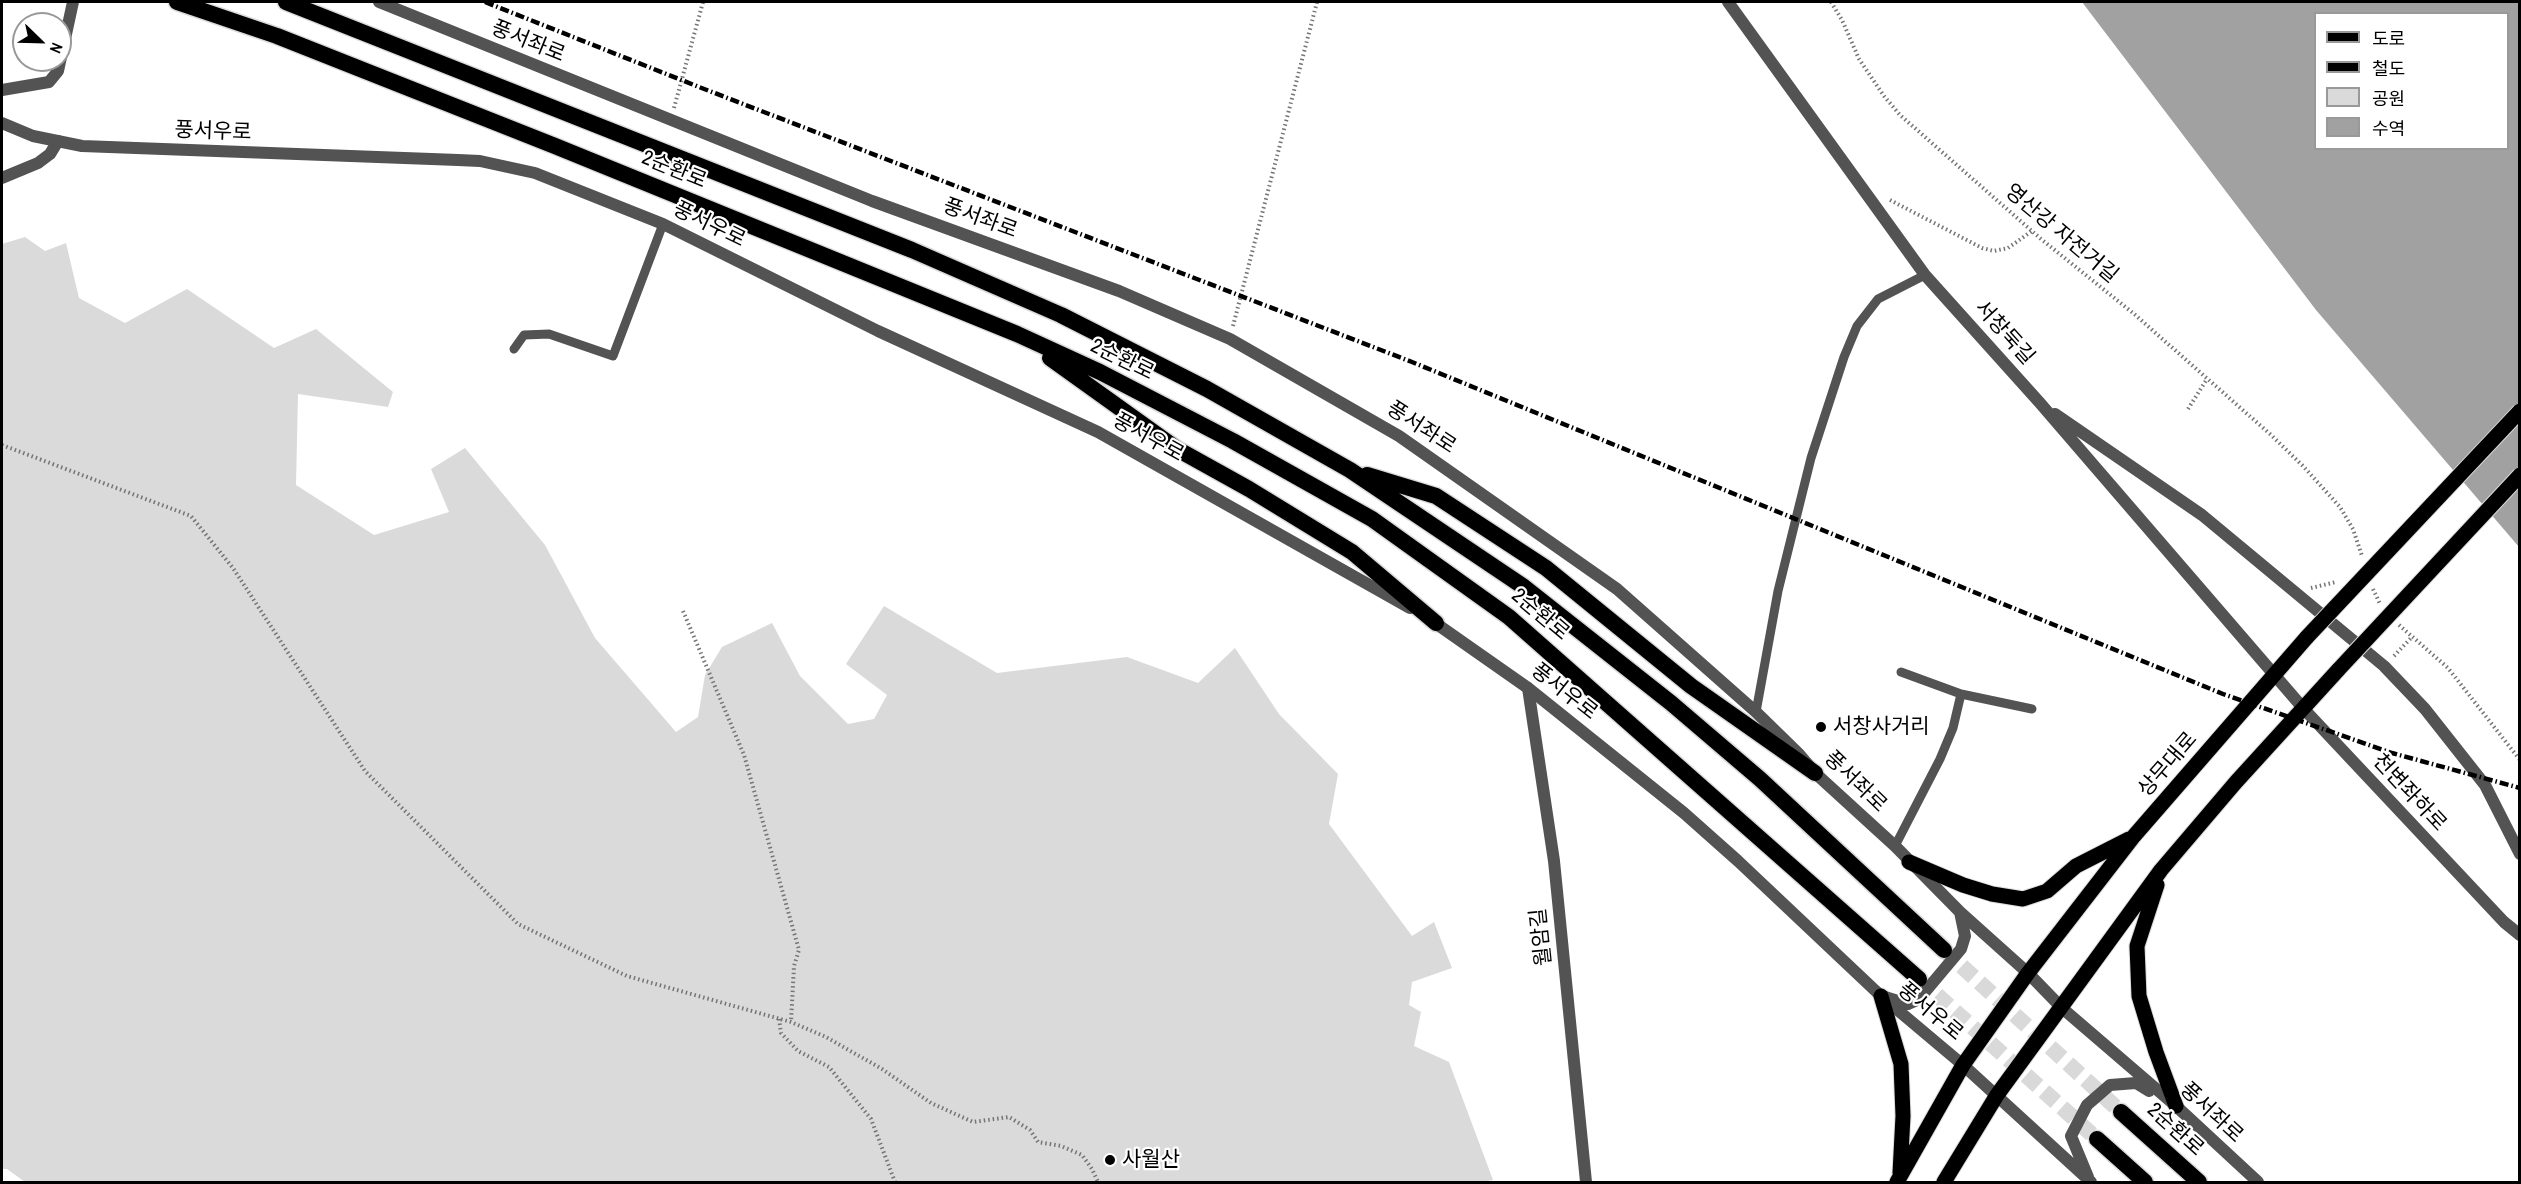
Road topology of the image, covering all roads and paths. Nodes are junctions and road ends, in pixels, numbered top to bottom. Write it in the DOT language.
graph roads {
  1 [pos="73,2"];
  2 [pos="177,2"];
  3 [pos="286,2"];
  4 [pos="379,2"];
  5 [pos="703,2"];
  6 [pos="1317,2"];
  7 [pos="1728,2"];
  8 [pos="1831,2"];
  9 [pos="2,90"];
  10 [pos="671,120"];
  11 [pos="2,123"];
  12 [pos="58,141"];
  13 [pos="2,178"];
  14 [pos="1860,184"];
  15 [pos="663,224"];
  16 [pos="2032,231"];
  17 [pos="1925,275"];
  18 [pos="1017,334"];
  19 [pos="1230,339"];
  20 [pos="514,348"];
  21 [pos="2207,379"];
  22 [pos="2040,403"];
  23 [pos="2188,409"];
  24 [pos="2520,411"];
  25 [pos="2,446"];
  26 [pos="2303,466"];
  27 [pos="1350,470"];
  28 [pos="2520,475"];
  29 [pos="683,611"];
  30 [pos="1436,623"];
  31 [pos="2412,636"];
  32 [pos="2384,666"];
  33 [pos="1901,672"];
  34 [pos="2274,673"];
  35 [pos="1528,688"];
  36 [pos="1961,694"];
  37 [pos="2303,708"];
  38 [pos="2032,709"];
  39 [pos="1756,712"];
  40 [pos="1815,773"];
  41 [pos="2134,836"];
  42 [pos="1895,846"];
  43 [pos="2520,854"];
  44 [pos="1909,862"];
  45 [pos="2161,870"];
  46 [pos="1960,912"];
  47 [pos="2520,935"];
  48 [pos="1944,951"];
  49 [pos="2028,973"];
  50 [pos="1919,979"];
  51 [pos="1881,996"];
  52 [pos="2062,1008"];
  53 [pos="779,1019"];
  54 [pos="791,1022"];
  55 [pos="1963,1065"];
  56 [pos="1997,1095"];
  57 [pos="2176,1106"];
  58 [pos="2121,1112"];
  59 [pos="2097,1139"];
  60 [pos="1899,1179"];
  61 [pos="895,1182"];
  62 [pos="1098,1182"];
  63 [pos="1586,1182"];
  64 [pos="1944,1182"];
  65 [pos="2090,1182"];
  66 [pos="2145,1182"];
  67 [pos="2199,1182"];
  68 [pos="2258,1182"];
  1 -- 9 [label="street"];
  2 -- 18 [label="highway, 2순환로"];
  3 -- 27 [label="highway, 2순환로"];
  4 -- 10 [label="street, 풍서좌로"];
  5 -- 10 [label="path"];
  6 -- 19 [label="path"];
  7 -- 14 [label="street, 서창둑길"];
  8 -- 16 [label="path, 영산강 자전거길"];
  10 -- 19 [label="street, 풍서좌로"];
  11 -- 12 [label="street, 풍서우로"];
  12 -- 13 [label="street"];
  12 -- 15 [label="street, 풍서우로"];
  14 -- 16 [label="path"];
  14 -- 17 [label="street, 서창둑길"];
  15 -- 20 [label="lane"];
  15 -- 30 [label="street, 풍서우로"];
  16 -- 21 [label="path, 영산강 자전거길"];
  17 -- 22 [label="street, 서창둑길"];
  17 -- 39 [label="lane"];
  18 -- 30 [label="highway"];
  18 -- 50 [label="highway, 2순환로"];
  19 -- 39 [label="street, 풍서좌로"];
  21 -- 23 [label="path"];
  21 -- 26 [label="path, 영산강 자전거길"];
  22 -- 32 [label="street"];
  22 -- 34 [label="street, 서창둑길"];
  24 -- 34 [label="main road, 상무대로, bridge"];
  25 -- 53 [label="path"];
  27 -- 40 [label="highway"];
  27 -- 48 [label="highway, 2순환로"];
  28 -- 37 [label="main road, bridge"];
  29 -- 54 [label="path"];
  30 -- 35 [label="street, 풍서우로"];
  31 -- 32 [label="path"];
  32 -- 43 [label="street"];
  33 -- 36 [label="lane"];
  34 -- 37 [label="street, 천변좌하로"];
  34 -- 41 [label="main road, 상무대로"];
  35 -- 51 [label="street, 풍서우로"];
  35 -- 63 [label="street, 월암길"];
  36 -- 38 [label="lane"];
  36 -- 42 [label="lane"];
  37 -- 45 [label="main road"];
  37 -- 47 [label="street, 천변좌하로"];
  39 -- 40 [label="street, 풍서좌로"];
  40 -- 42 [label="street, 풍서좌로"];
  41 -- 44 [label="main road"];
  41 -- 49 [label="main road, 상무대로"];
  42 -- 44 [label="street, 풍서좌로"];
  44 -- 46 [label="street, 풍서좌로"];
  45 -- 52 [label="main road"];
  45 -- 57 [label="main road"];
  46 -- 49 [label="street, 풍서좌로"];
  46 -- 51 [label="street"];
  49 -- 52 [label="street, 풍서좌로"];
  49 -- 55 [label="main road, 상무대로"];
  51 -- 55 [label="street, 풍서우로"];
  51 -- 60 [label="main road"];
  52 -- 56 [label="main road"];
  52 -- 57 [label="street, 풍서좌로"];
  53 -- 54 [label="path"];
  53 -- 61 [label="path"];
  54 -- 62 [label="path"];
  55 -- 56 [label="street, 풍서우로"];
  55 -- 60 [label="main road, 상무대로"];
  56 -- 64 [label="main road"];
  56 -- 65 [label="street, 풍서우로"];
  57 -- 65 [label="street"];
  57 -- 68 [label="street, 풍서좌로"];
  58 -- 67 [label="highway, 2순환로"];
  59 -- 66 [label="highway"];
}
